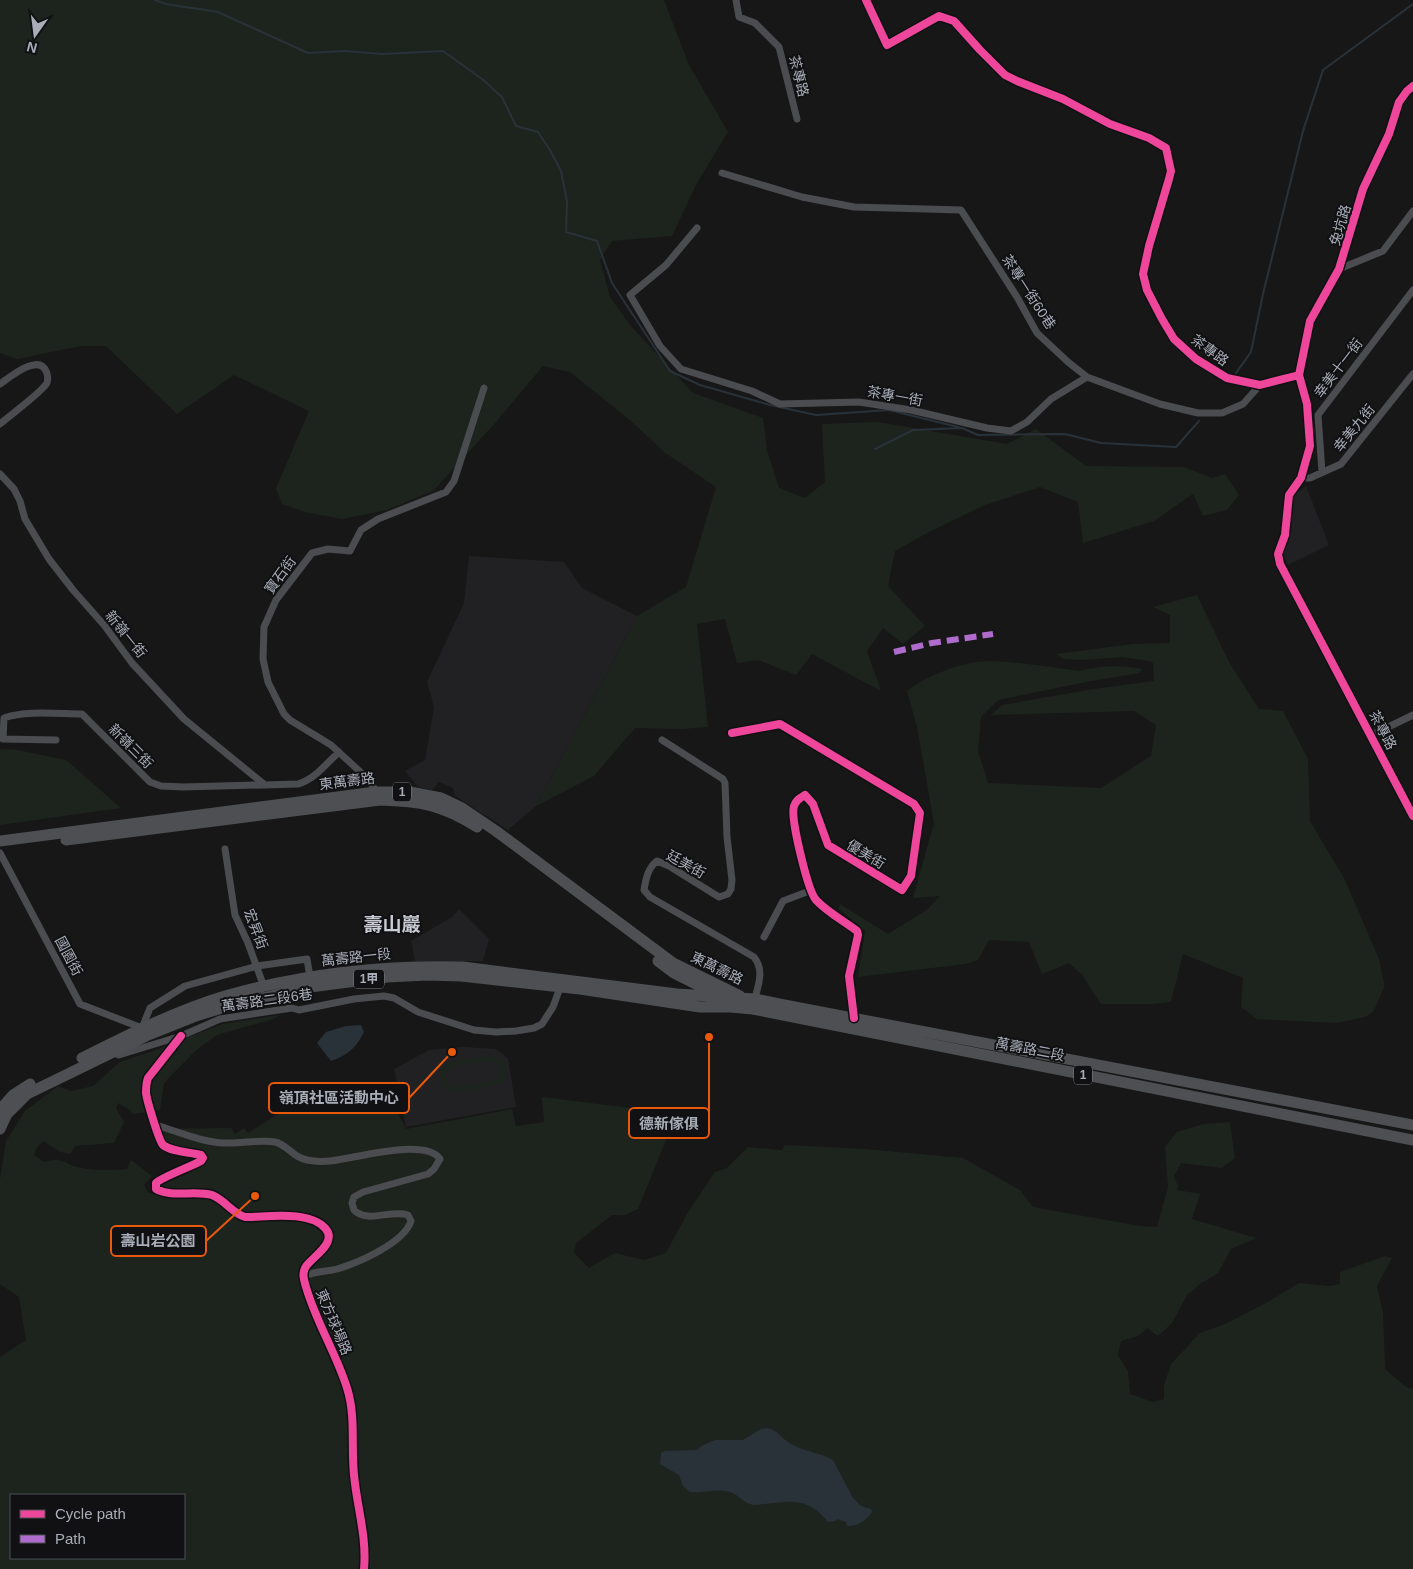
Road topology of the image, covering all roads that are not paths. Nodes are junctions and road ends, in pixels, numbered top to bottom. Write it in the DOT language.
graph roads {
  1 [pos="736,0"];
  2 [pos="866,0"];
  3 [pos="1413,86"];
  4 [pos="797,119"];
  5 [pos="722,173"];
  6 [pos="1413,211"];
  7 [pos="697,228"];
  8 [pos="1339,269"];
  9 [pos="1413,290"];
  10 [pos="1413,374"];
  11 [pos="1299,375"];
  12 [pos="1087,377"];
  13 [pos="0,384"];
  14 [pos="1260,385"];
  15 [pos="484,388"];
  16 [pos="0,424"];
  17 [pos="1322,472"];
  18 [pos="0,474"];
  19 [pos="1301,478"];
  20 [pos="1413,715"];
  21 [pos="732,733"];
  22 [pos="1372,735"];
  23 [pos="56,740"];
  24 [pos="662,740"];
  25 [pos="339,752"];
  26 [pos="265,785"];
  27 [pos="378,796"];
  28 [pos="1413,816"];
  29 [pos="0,841"];
  30 [pos="0,849"];
  31 [pos="226,849"];
  32 [pos="0,853"];
  33 [pos="812,890"];
  34 [pos="764,938"];
  35 [pos="257,966"];
  36 [pos="679,976"];
  37 [pos="310,977"];
  38 [pos="561,983"];
  39 [pos="264,987"];
  40 [pos="677,994"];
  41 [pos="722,998"];
  42 [pos="751,1003"];
  43 [pos="730,1007"];
  44 [pos="854,1018"];
  45 [pos="144,1032"];
  46 [pos="181,1036"];
  47 [pos="110,1049"];
  48 [pos="2,1110"];
  49 [pos="156,1125"];
  50 [pos="1413,1125"];
  51 [pos="0,1129"];
  52 [pos="1413,1140"];
  53 [pos="303,1278"];
  54 [pos="364,1569"];
  1 -- 4 [label="street, 茶專路"];
  2 -- 14 [label="street, 茶專路"];
  3 -- 8 [label="street, 兔坑路"];
  5 -- 12 [label="street, 茶專一街60巷"];
  6 -- 8 [label="street"];
  7 -- 12 [label="street, 茶專一街"];
  8 -- 11 [label="street, 兔坑路"];
  9 -- 17 [label="street, 幸美十一街"];
  10 -- 17 [label="street, 幸美九街"];
  11 -- 14 [label="street, 茶專路"];
  11 -- 19 [label="street, 茶專路"];
  12 -- 14 [label="street"];
  13 -- 16 [label="street"];
  15 -- 25 [label="street, 寶石街"];
  17 -- 19 [label="street, 幸美九街"];
  18 -- 26 [label="street, 新嶺一街"];
  19 -- 22 [label="street, 茶專路"];
  20 -- 22 [label="street"];
  21 -- 33 [label="street, 優美街"];
  22 -- 28 [label="street, 茶專路"];
  23 -- 26 [label="street, 新嶺三街"];
  24 -- 42 [label="street, 廷美街"];
  25 -- 26 [label="street, 新嶺三街"];
  25 -- 27 [label="street, 寶石街"];
  27 -- 29 [label="main road, 東萬壽路 / 1"];
  27 -- 30 [label="main road, 東萬壽路 / 1"];
  27 -- 36 [label="main road, 東萬壽路 / 1"];
  27 -- 42 [label="main road, 東萬壽路 / 1"];
  31 -- 35 [label="street, 宏昇街"];
  32 -- 45 [label="street, 國園街"];
  33 -- 34 [label="street"];
  33 -- 44 [label="street, 優美街"];
  35 -- 37 [label="street"];
  35 -- 39 [label="street, 宏昇街"];
  35 -- 45 [label="street"];
  36 -- 40 [label="main road"];
  36 -- 41 [label="main road, 東萬壽路 / 1"];
  37 -- 38 [label="main road, 萬壽路一段 / 1甲"];
  37 -- 39 [label="main road, 萬壽路一段 / 1甲"];
  38 -- 40 [label="main road, 萬壽路一段 / 1甲"];
  38 -- 43 [label="main road, 萬壽路一段 / 1甲"];
  38 -- 45 [label="main road, 萬壽路一段 / 1甲"];
  38 -- 46 [label="street, 萬壽路二段6巷"];
  39 -- 45 [label="main road, 萬壽路一段 / 1甲"];
  40 -- 41 [label="main road, 萬壽路一段 / 1甲"];
  41 -- 42 [label="main road, 萬壽路一段 / 1甲"];
  41 -- 43 [label="main road, 東萬壽路 / 1"];
  42 -- 43 [label="main road, 萬壽路二段 / 1"];
  42 -- 44 [label="main road, 萬壽路二段 / 1"];
  42 -- 52 [label="main road, 萬壽路二段 / 1"];
  44 -- 50 [label="main road, 萬壽路二段 / 1"];
  45 -- 47 [label="main road, 萬壽路一段 / 1甲"];
  46 -- 47 [label="street"];
  46 -- 49 [label="street, 東方球場路"];
  47 -- 48 [label="main road, 萬壽路一段 / 1甲"];
  48 -- 51 [label="main road, 萬壽路一段 / 1甲"];
  49 -- 53 [label="street, 東方球場路"];
  49 -- 53 [label="street, 東方球場路"];
  53 -- 54 [label="street, 東方球場路"];
}
